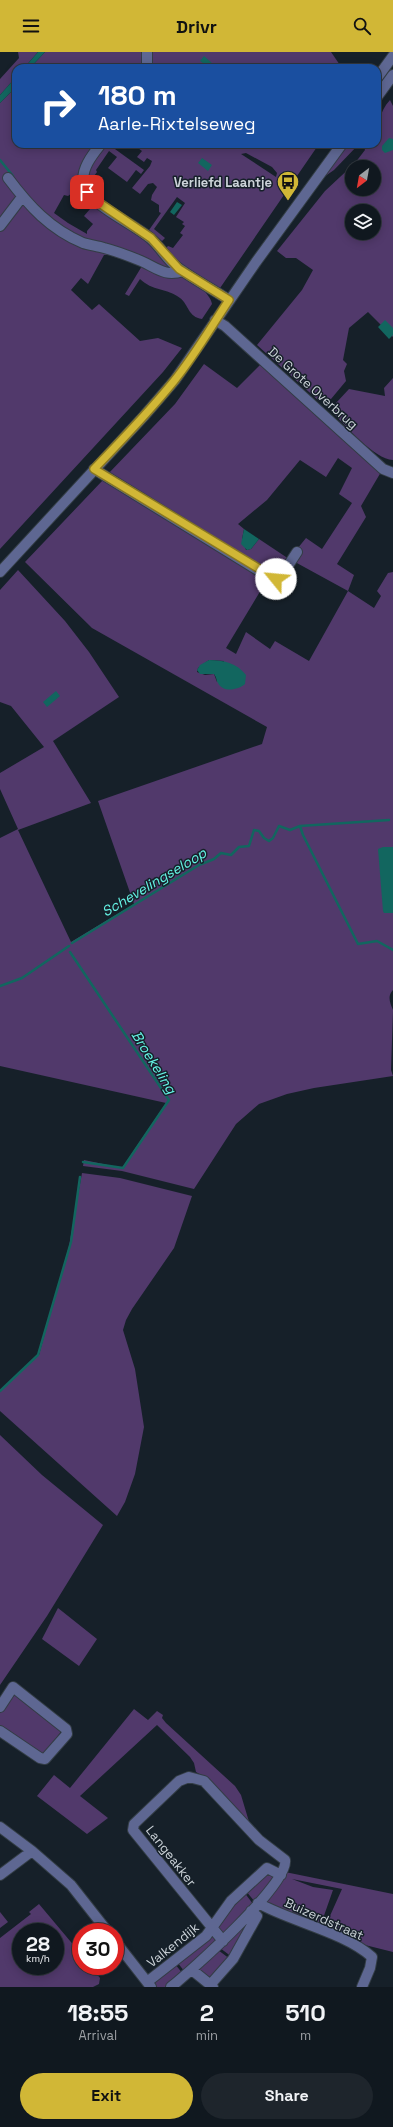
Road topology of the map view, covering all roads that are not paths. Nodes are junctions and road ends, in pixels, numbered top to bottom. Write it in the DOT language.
graph roads {
  1 [pos="147,52"];
  2 [pos="393,56"];
  3 [pos="147,64"];
  4 [pos="381,72"];
  5 [pos="393,75"];
  6 [pos="381,92"];
  7 [pos="98,148"];
  8 [pos="339,148"];
  9 [pos="8,178"];
  10 [pos="22,197"];
  11 [pos="0,226"];
  12 [pos="183,271"];
  13 [pos="229,300"];
  14 [pos="215,320"];
  15 [pos="94,469"];
  16 [pos="393,473"];
  17 [pos="297,552"];
  18 [pos="0,572"];
  19 [pos="0,1707"];
  20 [pos="0,1731"];
  21 [pos="0,1827"];
  22 [pos="32,1851"];
  23 [pos="281,1874"];
  24 [pos="0,1875"];
  25 [pos="258,1903"];
  26 [pos="251,1911"];
  27 [pos="101,1923"];
  28 [pos="212,1930"];
  29 [pos="223,1941"];
  30 [pos="124,1953"];
  31 [pos="192,1970"];
  32 [pos="184,1982"];
  33 [pos="149,1985"];
  34 [pos="212,1986"];
  35 [pos="171,1987"];
  36 [pos="362,1987"];
  1 -- 3 [label="street"];
  2 -- 4 [label="street"];
  5 -- 6 [label="street"];
  7 -- 12 [label="street"];
  8 -- 13 [label="street"];
  9 -- 10 [label="street"];
  10 -- 11 [label="street"];
  10 -- 12 [label="street"];
  12 -- 13 [label="street"];
  13 -- 14 [label="street"];
  14 -- 15 [label="street"];
  14 -- 16 [label="street, De Grote Overbrug"];
  15 -- 17 [label="street"];
  15 -- 18 [label="street"];
  19 -- 20 [label="street"];
  21 -- 22 [label="street"];
  22 -- 24 [label="street"];
  22 -- 27 [label="street"];
  23 -- 25 [label="street"];
  23 -- 28 [label="street, Valkendijk"];
  23 -- 28 [label="street, Langeakker"];
  25 -- 26 [label="street"];
  25 -- 36 [label="street, Buizerdstraat"];
  26 -- 29 [label="street"];
  26 -- 34 [label="street"];
  28 -- 29 [label="street, Langeakker"];
  28 -- 33 [label="street, Valkendijk"];
  29 -- 31 [label="street"];
  30 -- 33 [label="street"];
  31 -- 32 [label="street"];
  31 -- 34 [label="street"];
  32 -- 35 [label="street"];
}
